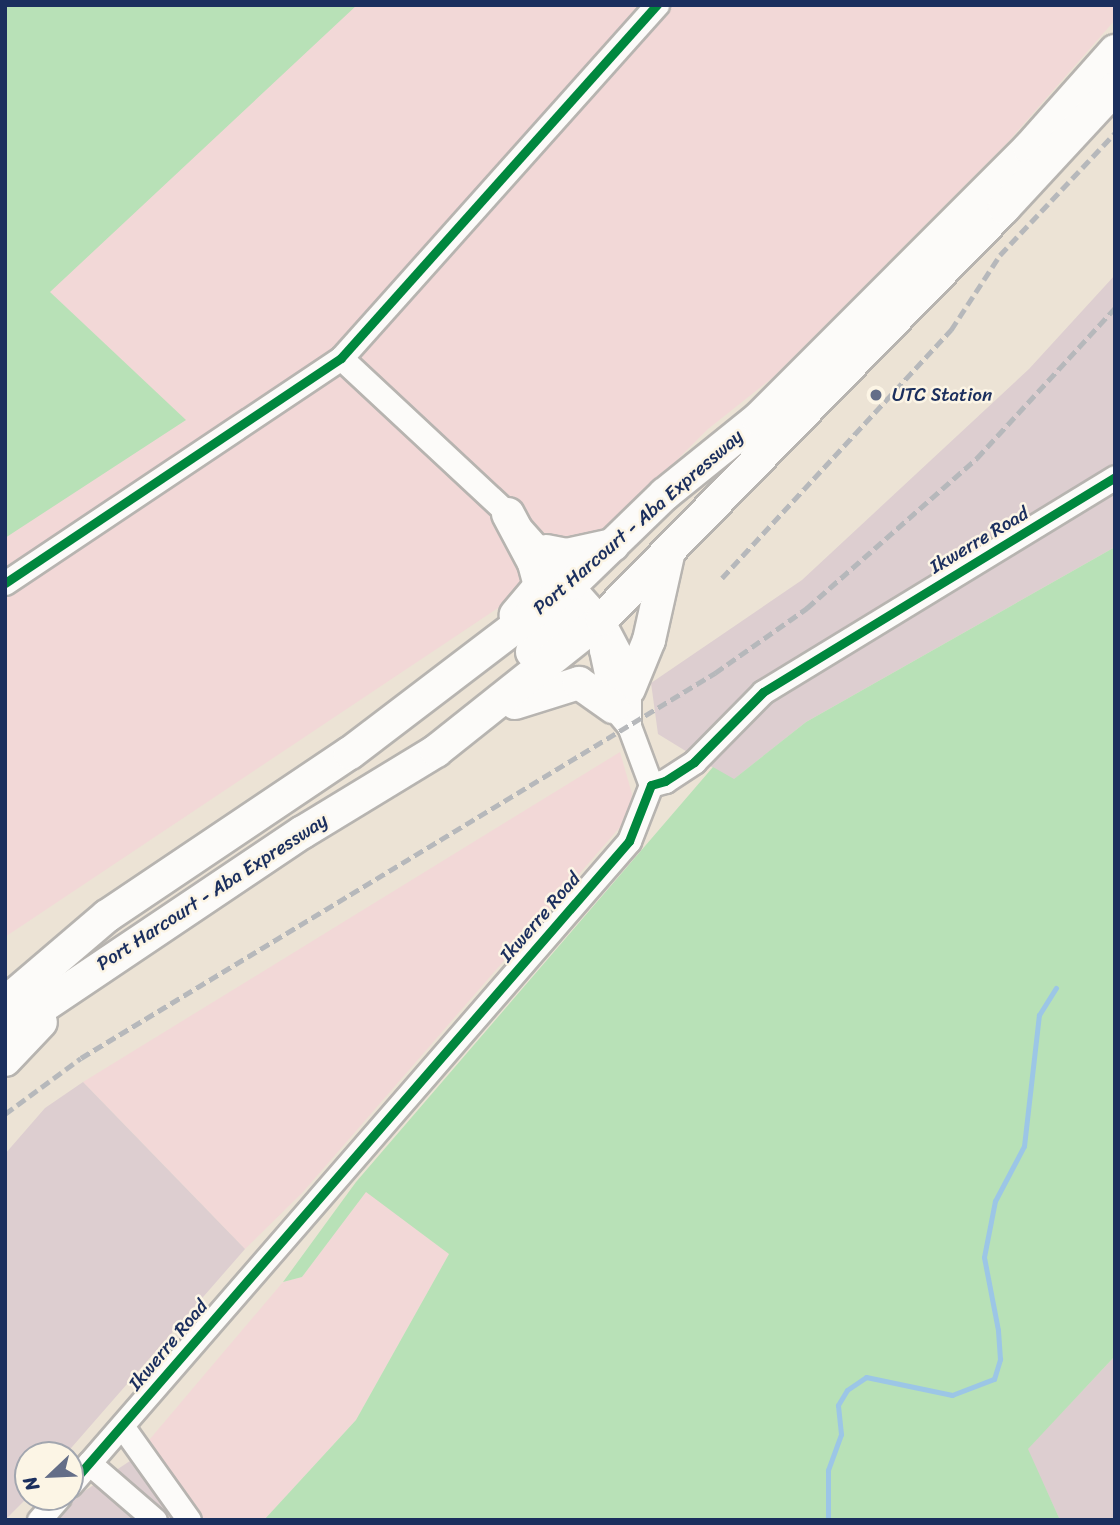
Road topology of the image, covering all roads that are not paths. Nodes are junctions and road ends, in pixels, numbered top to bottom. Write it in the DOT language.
graph roads {
  1 [pos="657,5"];
  2 [pos="1115,51"];
  3 [pos="1115,88"];
  4 [pos="341,358"];
  5 [pos="758,419"];
  6 [pos="1115,477"];
  7 [pos="508,514"];
  8 [pos="615,544"];
  9 [pos="546,551"];
  10 [pos="668,555"];
  11 [pos="5,583"];
  12 [pos="573,583"];
  13 [pos="602,619"];
  14 [pos="481,654"];
  15 [pos="624,707"];
  16 [pos="484,715"];
  17 [pos="436,751"];
  18 [pos="651,785"];
  19 [pos="107,916"];
  20 [pos="94,969"];
  21 [pos="5,986"];
  22 [pos="5,1003"];
  23 [pos="5,1032"];
  24 [pos="5,1060"];
  25 [pos="122,1426"];
  26 [pos="89,1463"];
  27 [pos="84,1469"];
  28 [pos="155,1520"];
  29 [pos="189,1520"];
  1 -- 4 [label="street"];
  2 -- 5 [label="highway, Port Harcourt - Aba Expressway"];
  3 -- 10 [label="highway, Port Harcourt - Aba Expressway"];
  4 -- 7 [label="street"];
  4 -- 11 [label="street"];
  5 -- 8 [label="highway, Port Harcourt - Aba Expressway"];
  5 -- 13 [label="highway"];
  6 -- 18 [label="street, Ikwerre Road"];
  7 -- 9 [label="street"];
  7 -- 14 [label="highway"];
  8 -- 9 [label="highway"];
  8 -- 12 [label="highway, Port Harcourt - Aba Expressway"];
  9 -- 12 [label="street"];
  10 -- 13 [label="highway, Port Harcourt - Aba Expressway"];
  10 -- 15 [label="highway"];
  12 -- 13 [label="street"];
  12 -- 14 [label="highway, Port Harcourt - Aba Expressway"];
  12 -- 17 [label="highway"];
  13 -- 15 [label="street"];
  13 -- 16 [label="highway, Port Harcourt - Aba Expressway"];
  14 -- 19 [label="highway, Port Harcourt - Aba Expressway"];
  15 -- 16 [label="highway"];
  15 -- 18 [label="street"];
  16 -- 17 [label="highway, Port Harcourt - Aba Expressway"];
  17 -- 20 [label="highway, Port Harcourt - Aba Expressway"];
  18 -- 25 [label="street, Ikwerre Road"];
  19 -- 21 [label="highway"];
  19 -- 22 [label="highway, Port Harcourt - Aba Expressway"];
  20 -- 23 [label="highway, Port Harcourt - Aba Expressway"];
  20 -- 24 [label="highway"];
  25 -- 26 [label="street, Ikwerre Road"];
  25 -- 29 [label="street"];
  26 -- 27 [label="street, Ikwerre Road"];
  26 -- 28 [label="street"];
}
